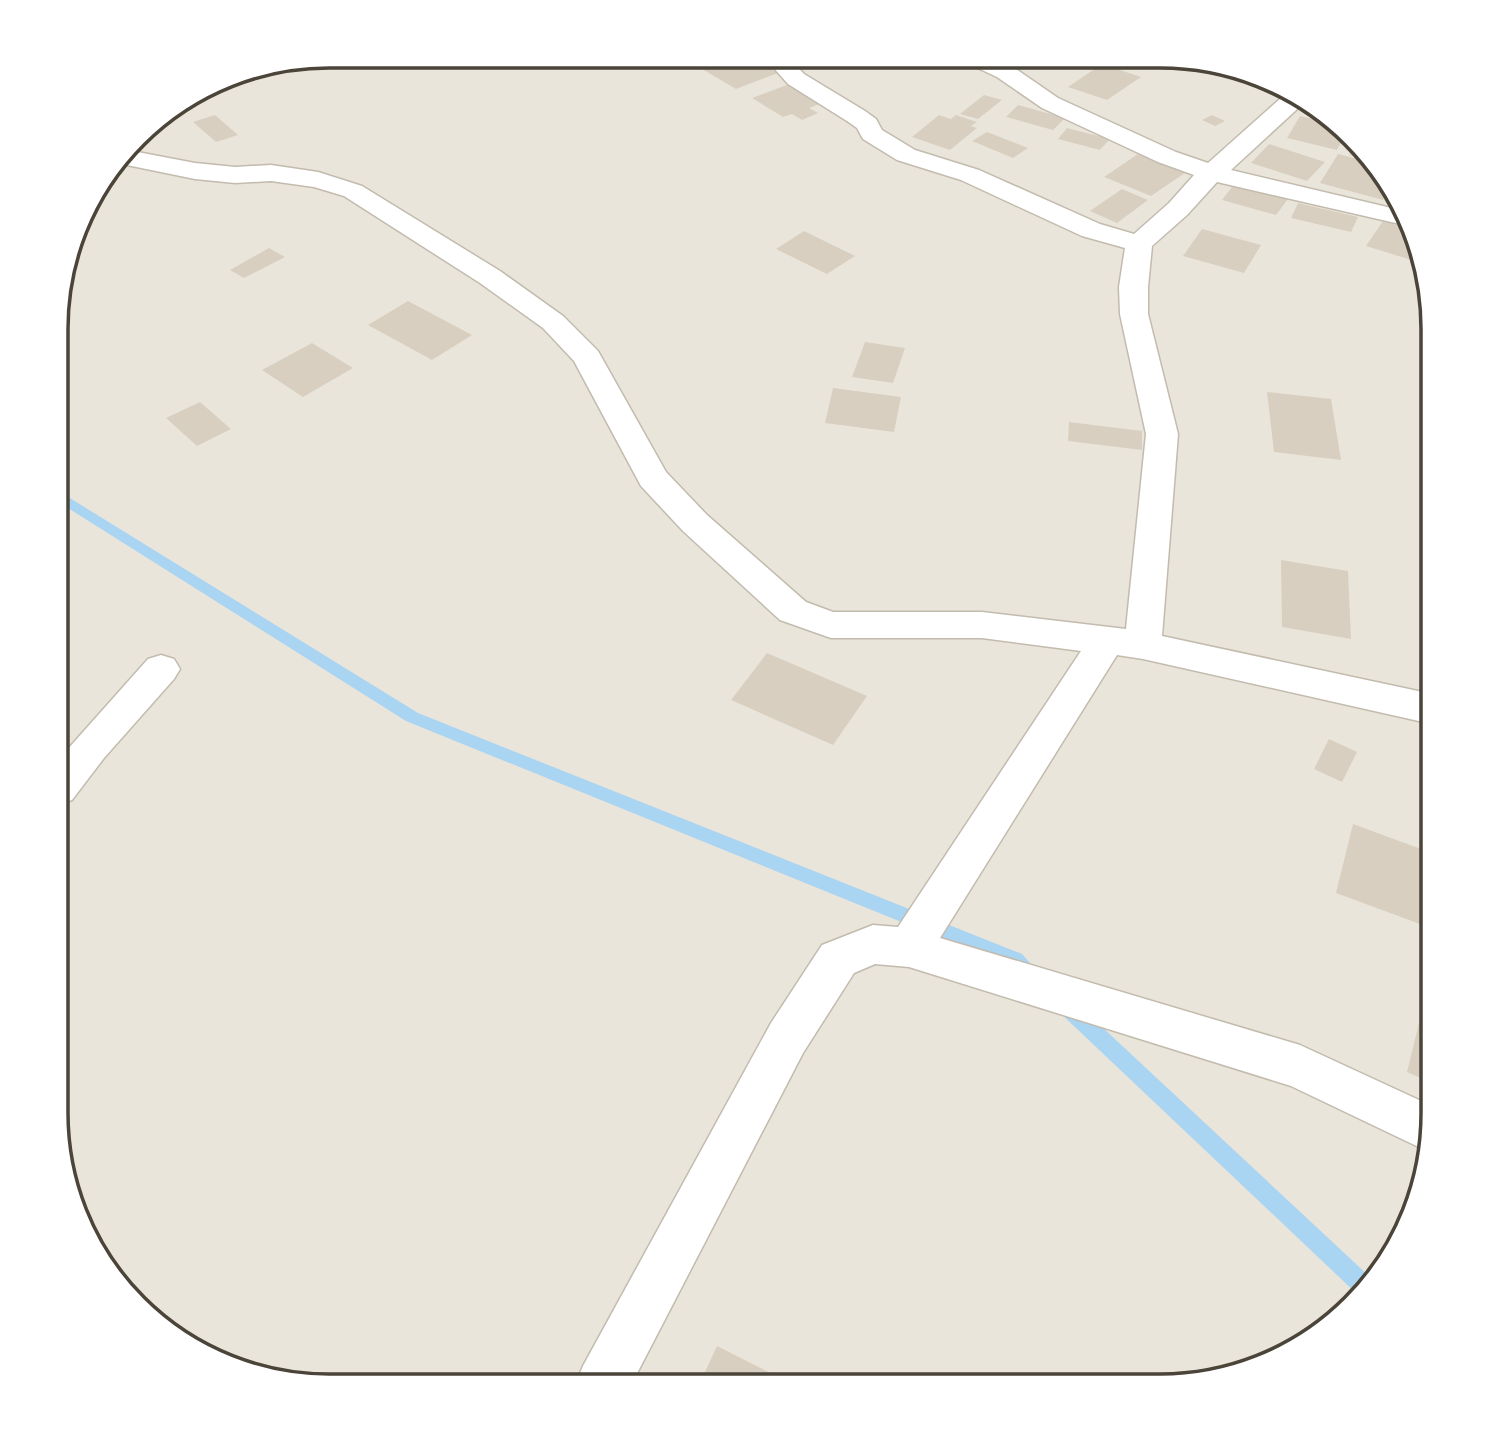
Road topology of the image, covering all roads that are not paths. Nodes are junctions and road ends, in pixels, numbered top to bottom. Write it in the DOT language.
graph roads {
  1 [pos="786,68"];
  2 [pos="996,68"];
  3 [pos="1290,103"];
  4 [pos="131,159"];
  5 [pos="1212,173"];
  6 [pos="1395,217"];
  7 [pos="1139,244"];
  8 [pos="1125,643"];
  9 [pos="161,669"];
  10 [pos="1421,707"];
  11 [pos="68,776"];
  12 [pos="909,948"];
  13 [pos="1420,1124"];
  14 [pos="608,1374"];
  1 -- 7 [label="street"];
  2 -- 5 [label="street"];
  3 -- 5 [label="street"];
  4 -- 8 [label="street"];
  5 -- 6 [label="street"];
  5 -- 7 [label="street"];
  7 -- 8 [label="street"];
  8 -- 10 [label="street"];
  8 -- 12 [label="street"];
  9 -- 11 [label="street"];
  12 -- 13 [label="street"];
  12 -- 14 [label="street"];
}
